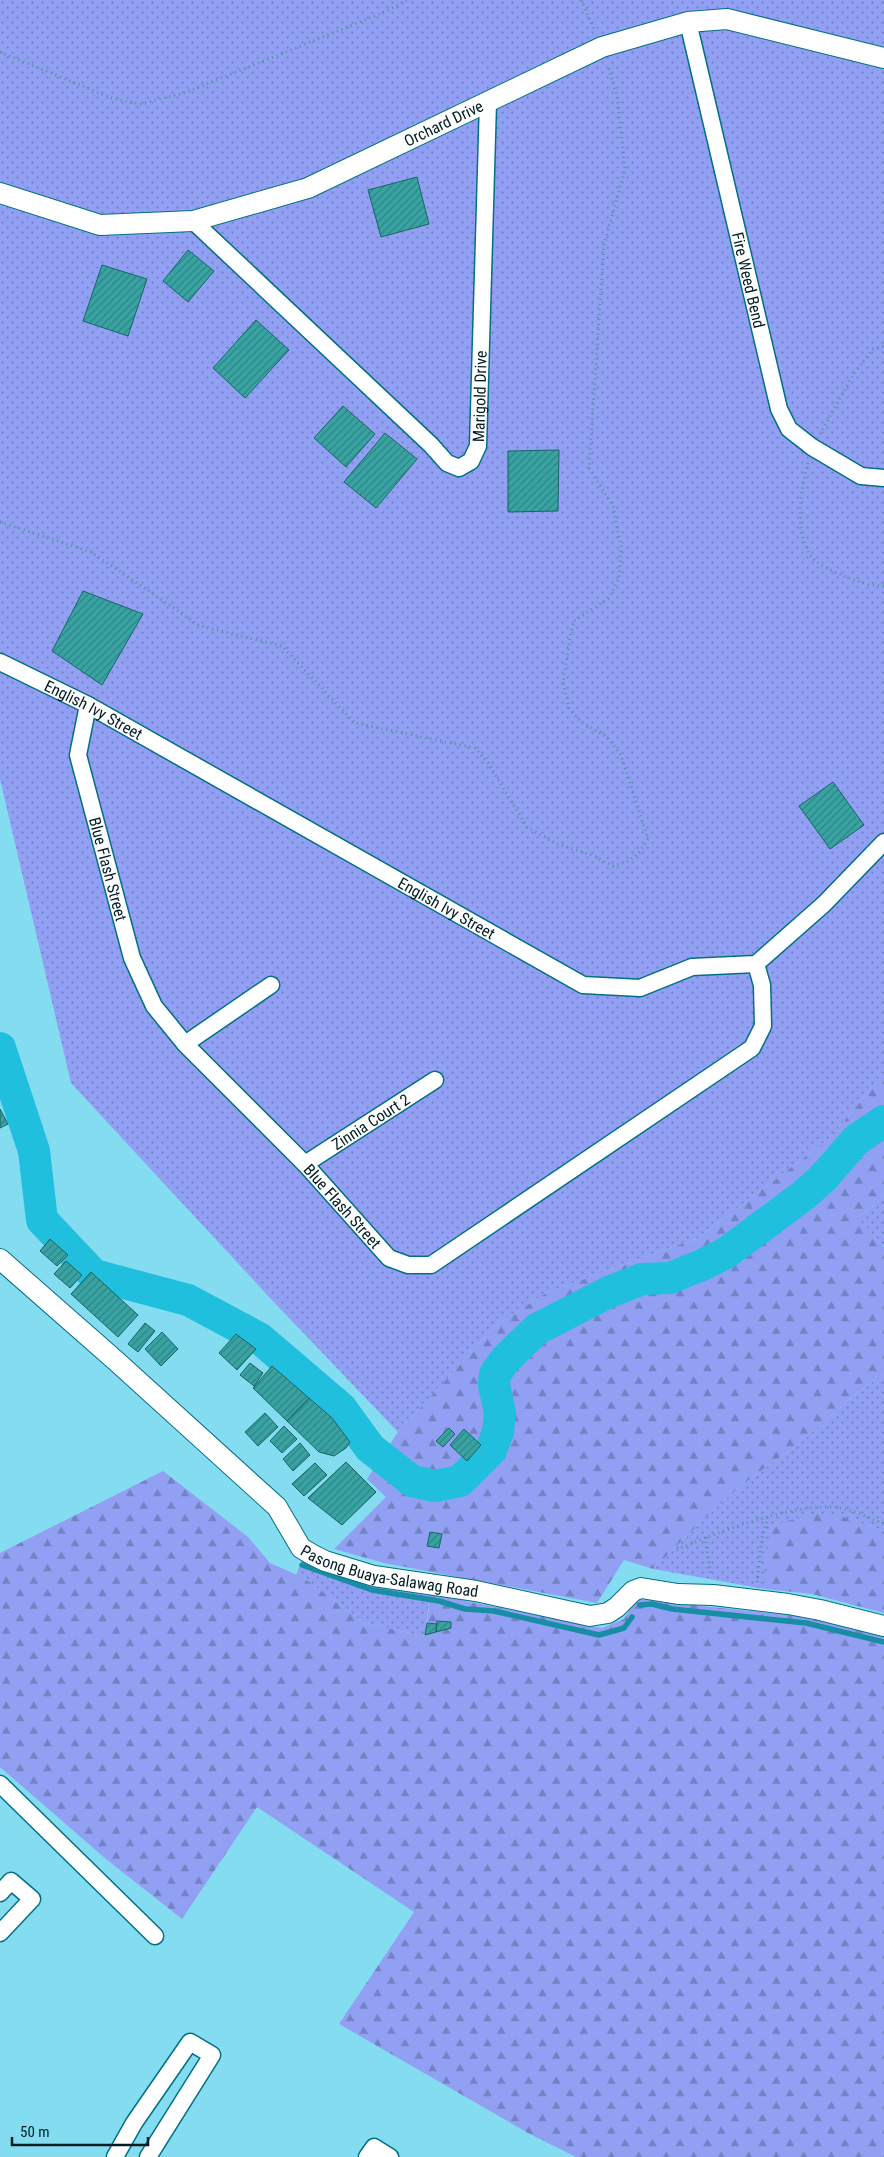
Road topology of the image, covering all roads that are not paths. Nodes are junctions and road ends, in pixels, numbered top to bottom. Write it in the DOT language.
graph roads {
  1 [pos="688,22"];
  2 [pos="884,58"];
  3 [pos="488,102"];
  4 [pos="0,193"];
  5 [pos="193,221"];
  6 [pos="884,478"];
  7 [pos="0,662"];
  8 [pos="88,705"];
  9 [pos="884,842"];
  10 [pos="756,964"];
  11 [pos="272,985"];
  12 [pos="185,1044"];
  13 [pos="435,1080"];
  14 [pos="304,1164"];
  15 [pos="0,1259"];
  16 [pos="884,1626"];
  17 [pos="0,1784"];
  18 [pos="0,1893"];
  19 [pos="0,1933"];
  20 [pos="154,1936"];
  21 [pos="114,2157"];
  22 [pos="148,2157"];
  23 [pos="367,2157"];
  24 [pos="390,2157"];
  1 -- 2 [label="street, Orchard Drive"];
  1 -- 3 [label="street, Orchard Drive"];
  1 -- 6 [label="street, Fire Weed Bend"];
  3 -- 5 [label="street, Orchard Drive"];
  3 -- 5 [label="street, Marigold Drive"];
  4 -- 5 [label="street, Orchard Drive"];
  7 -- 8 [label="street, English Ivy Street"];
  8 -- 10 [label="street, English Ivy Street"];
  8 -- 12 [label="street, Blue Flash Street"];
  9 -- 10 [label="street"];
  10 -- 14 [label="street, Blue Flash Street"];
  11 -- 12 [label="street"];
  12 -- 14 [label="street, Blue Flash Street"];
  13 -- 14 [label="street, Zinnia Court 2"];
  15 -- 16 [label="street, Pasong Buaya-Salawag Road"];
  17 -- 20 [label="street"];
  18 -- 19 [label="street"];
  21 -- 22 [label="street"];
  23 -- 24 [label="street"];
}
